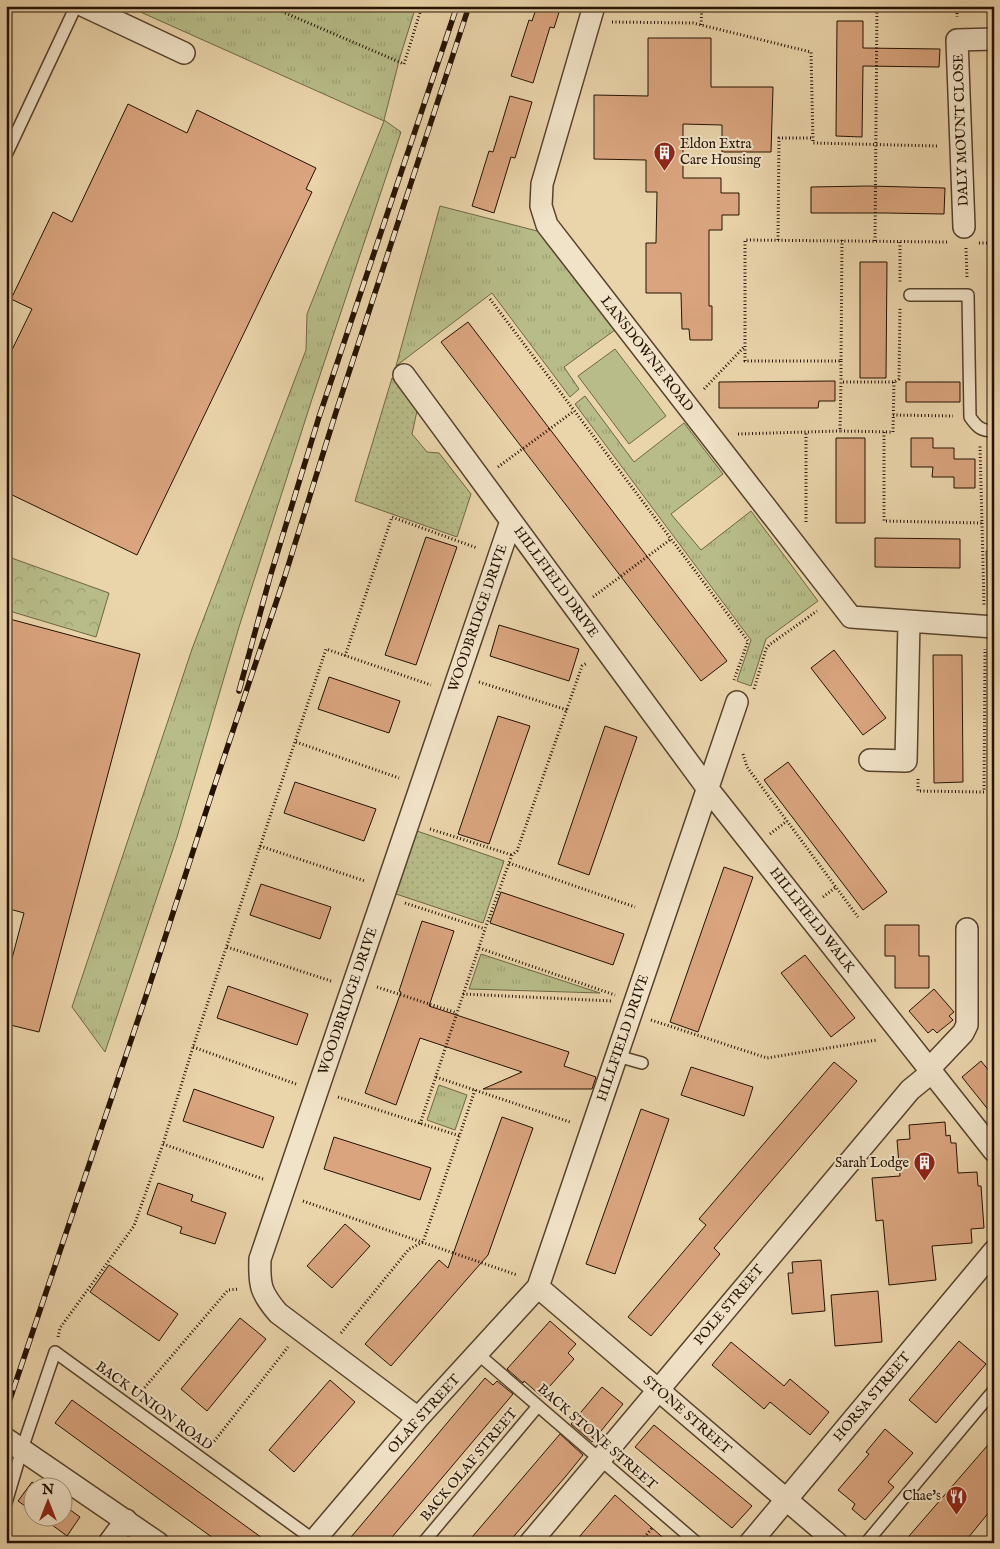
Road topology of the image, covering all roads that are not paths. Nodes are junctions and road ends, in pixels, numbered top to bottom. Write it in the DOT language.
graph roads {
  1 [pos="76,6"];
  2 [pos="84,6"];
  3 [pos="592,14"];
  4 [pos="994,39"];
  5 [pos="184,53"];
  6 [pos="6,155"];
  7 [pos="965,235"];
  8 [pos="910,295"];
  9 [pos="404,375"];
  10 [pos="994,431"];
  11 [pos="511,521"];
  12 [pos="909,622"];
  13 [pos="990,626"];
  14 [pos="734,710"];
  15 [pos="870,760"];
  16 [pos="708,789"];
  17 [pos="967,929"];
  18 [pos="617,1056"];
  19 [pos="642,1063"];
  20 [pos="930,1070"];
  21 [pos="994,1151"];
  22 [pos="994,1251"];
  23 [pos="538,1285"];
  24 [pos="478,1354"];
  25 [pos="658,1390"];
  26 [pos="994,1390"];
  27 [pos="538,1406"];
  28 [pos="418,1418"];
  29 [pos="14,1444"];
  30 [pos="600,1459"];
  31 [pos="786,1500"];
  32 [pos="6,1502"];
  33 [pos="126,1520"];
  34 [pos="315,1542"];
  35 [pos="109,1543"];
  36 [pos="158,1543"];
  37 [pos="424,1543"];
  38 [pos="530,1543"];
  39 [pos="697,1543"];
  40 [pos="750,1543"];
  41 [pos="837,1543"];
  42 [pos="866,1543"];
  1 -- 6 [label="lane"];
  2 -- 5 [label="street"];
  3 -- 12 [label="street, LANSDOWNE ROAD"];
  4 -- 7 [label="street, DALY MOUNT CLOSE"];
  8 -- 10 [label="lane"];
  9 -- 11 [label="street, HILLFIELD DRIVE"];
  11 -- 16 [label="street, HILLFIELD DRIVE"];
  11 -- 28 [label="street, WOODBRIDGE DRIVE"];
  12 -- 13 [label="street, LANSDOWNE ROAD"];
  12 -- 15 [label="street"];
  14 -- 16 [label="street, HILLFIELD DRIVE"];
  16 -- 18 [label="street, HILLFIELD DRIVE"];
  16 -- 20 [label="street, HILLFIELD WALK"];
  17 -- 20 [label="street, POLE STREET"];
  18 -- 19 [label="lane"];
  18 -- 23 [label="street, HILLFIELD DRIVE"];
  20 -- 21 [label="street, HILLFIELD WALK"];
  20 -- 25 [label="street, POLE STREET"];
  22 -- 31 [label="street, HORSA STREET"];
  23 -- 24 [label="street, OLAF STREET"];
  23 -- 25 [label="street, STONE STREET"];
  24 -- 27 [label="lane, BACK STONE STREET"];
  24 -- 28 [label="street, OLAF STREET"];
  25 -- 30 [label="street, POLE STREET"];
  25 -- 31 [label="street, STONE STREET"];
  26 -- 42 [label="lane"];
  27 -- 30 [label="lane, BACK STONE STREET"];
  27 -- 37 [label="lane, BACK OLAF STREET"];
  28 -- 34 [label="street, OLAF STREET"];
  29 -- 32 [label="lane"];
  29 -- 33 [label="street"];
  29 -- 34 [label="lane, BACK UNION ROAD"];
  30 -- 38 [label="street, POLE STREET"];
  30 -- 39 [label="lane, BACK STONE STREET"];
  31 -- 40 [label="street, HORSA STREET"];
  31 -- 41 [label="street, STONE STREET"];
  33 -- 35 [label="street"];
  33 -- 36 [label="street"];
}
